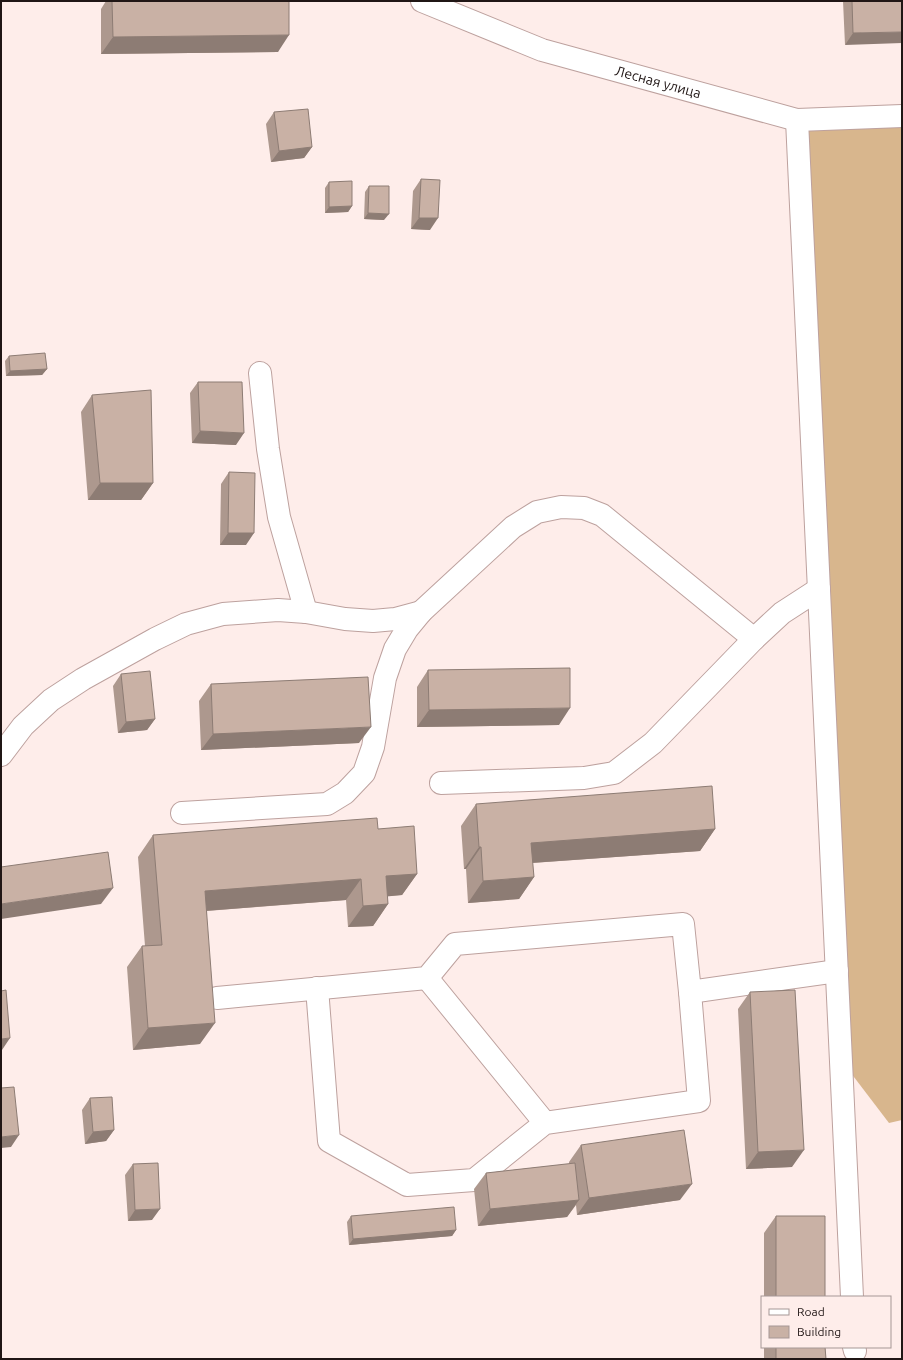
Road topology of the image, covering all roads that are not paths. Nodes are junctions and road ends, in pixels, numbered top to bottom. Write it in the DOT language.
graph roads {
  1 [pos="422,1"];
  2 [pos="902,116"];
  3 [pos="797,120"];
  4 [pos="260,373"];
  5 [pos="819,589"];
  6 [pos="306,612"];
  7 [pos="421,612"];
  8 [pos="754,638"];
  9 [pos="1,755"];
  10 [pos="441,783"];
  11 [pos="182,813"];
  12 [pos="837,971"];
  13 [pos="427,978"];
  14 [pos="318,988"];
  15 [pos="690,992"];
  16 [pos="217,998"];
  17 [pos="545,1123"];
  18 [pos="852,1296"];
  1 -- 3 [label="street, Лесная улица"];
  2 -- 3 [label="street, Лесная улица"];
  3 -- 5 [label="street"];
  4 -- 6 [label="street"];
  5 -- 8 [label="street"];
  5 -- 12 [label="street"];
  6 -- 7 [label="street"];
  6 -- 9 [label="street"];
  7 -- 8 [label="street"];
  7 -- 11 [label="street"];
  8 -- 10 [label="street"];
  12 -- 15 [label="street"];
  12 -- 18 [label="street"];
  13 -- 14 [label="street"];
  13 -- 15 [label="street"];
  13 -- 17 [label="street"];
  14 -- 16 [label="street"];
  14 -- 17 [label="street"];
  15 -- 17 [label="street"];
}
